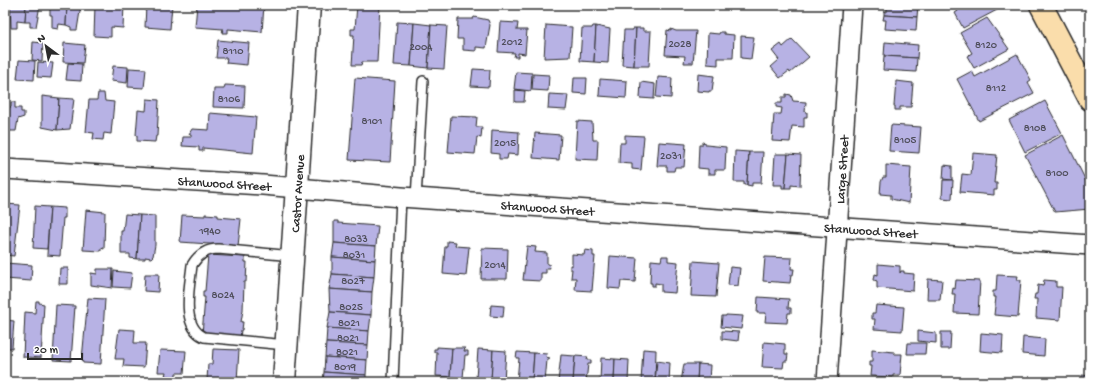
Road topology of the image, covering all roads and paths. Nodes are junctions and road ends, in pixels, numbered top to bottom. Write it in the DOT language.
graph roads {
  1 [pos="309,5"];
  2 [pos="852,5"];
  3 [pos="1041,5"];
  4 [pos="423,81"];
  5 [pos="1090,99"];
  6 [pos="5,169"];
  7 [pos="297,188"];
  8 [pos="408,197"];
  9 [pos="837,227"];
  10 [pos="1090,245"];
  11 [pos="293,256"];
  12 [pos="286,345"];
  13 [pos="284,382"];
  14 [pos="393,382"];
  15 [pos="827,382"];
  1 -- 7 [label="main road, Castor Avenue"];
  2 -- 9 [label="street, Large Street"];
  3 -- 5 [label="main road"];
  4 -- 8 [label="lane"];
  6 -- 7 [label="street, Stanwood Street"];
  7 -- 8 [label="street, Stanwood Street"];
  7 -- 11 [label="main road, Castor Avenue"];
  8 -- 9 [label="street, Stanwood Street"];
  8 -- 14 [label="lane"];
  9 -- 10 [label="street, Stanwood Street"];
  9 -- 15 [label="street, Large Street"];
  11 -- 12 [label="main road, Castor Avenue"];
  11 -- 12 [label="lane"];
  12 -- 13 [label="main road, Castor Avenue"];
}
